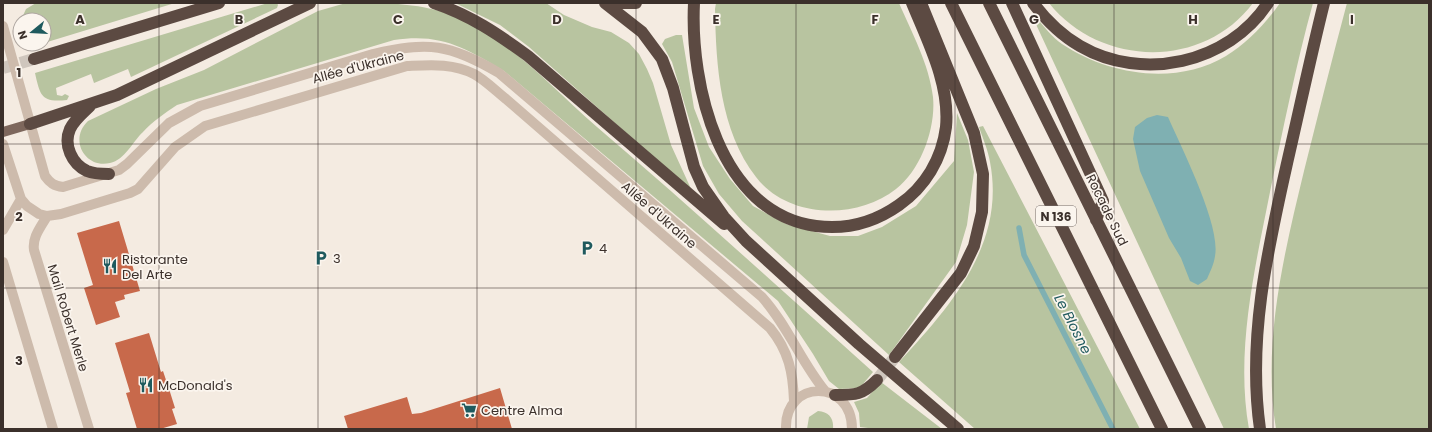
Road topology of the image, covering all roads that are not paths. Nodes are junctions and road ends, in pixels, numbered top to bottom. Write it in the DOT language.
graph roads {
  1 [pos="219,3"];
  2 [pos="310,3"];
  3 [pos="434,3"];
  4 [pos="605,3"];
  5 [pos="612,3"];
  6 [pos="636,3"];
  7 [pos="694,3"];
  8 [pos="912,3"];
  9 [pos="922,3"];
  10 [pos="951,3"];
  11 [pos="989,3"];
  12 [pos="1012,3"];
  13 [pos="1033,3"];
  14 [pos="1268,3"];
  15 [pos="1324,3"];
  16 [pos="3,26"];
  17 [pos="34,59"];
  18 [pos="92,104"];
  19 [pos="30,124"];
  20 [pos="3,132"];
  21 [pos="3,144"];
  22 [pos="109,174"];
  23 [pos="21,199"];
  24 [pos="47,216"];
  25 [pos="1096,220"];
  26 [pos="3,230"];
  27 [pos="746,241"];
  28 [pos="3,262"];
  29 [pos="895,358"];
  30 [pos="877,380"];
  31 [pos="830,393"];
  32 [pos="794,401"];
  33 [pos="52,429"];
  34 [pos="89,429"];
  35 [pos="786,429"];
  36 [pos="852,429"];
  37 [pos="958,429"];
  38 [pos="1162,429"];
  39 [pos="1200,429"];
  40 [pos="1260,429"];
  1 -- 17 [label="highway"];
  2 -- 18 [label="highway"];
  3 -- 27 [label="highway"];
  4 -- 27 [label="highway"];
  5 -- 6 [label="highway"];
  7 -- 8 [label="highway"];
  9 -- 29 [label="highway"];
  10 -- 38 [label="highway, N 136"];
  11 -- 25 [label="highway, Rocade Sud / N 136"];
  12 -- 25 [label="highway"];
  13 -- 14 [label="highway"];
  15 -- 40 [label="highway"];
  16 -- 19 [label="street"];
  18 -- 19 [label="highway"];
  18 -- 22 [label="highway"];
  19 -- 20 [label="main road"];
  19 -- 22 [label="street, Allée d'Ukraine"];
  21 -- 23 [label="street"];
  22 -- 31 [label="street, Allée d'Ukraine"];
  23 -- 24 [label="street"];
  23 -- 26 [label="street"];
  24 -- 32 [label="street, Allée d'Ukraine"];
  24 -- 34 [label="street, Mail Robert Merle"];
  25 -- 39 [label="highway, Rocade Sud / N 136"];
  27 -- 37 [label="highway"];
  28 -- 33 [label="street"];
  30 -- 31 [label="highway"];
  31 -- 32 [label="street"];
  31 -- 36 [label="street, Allée d'Ukraine"];
  32 -- 35 [label="street, Allée d'Ukraine"];
}
